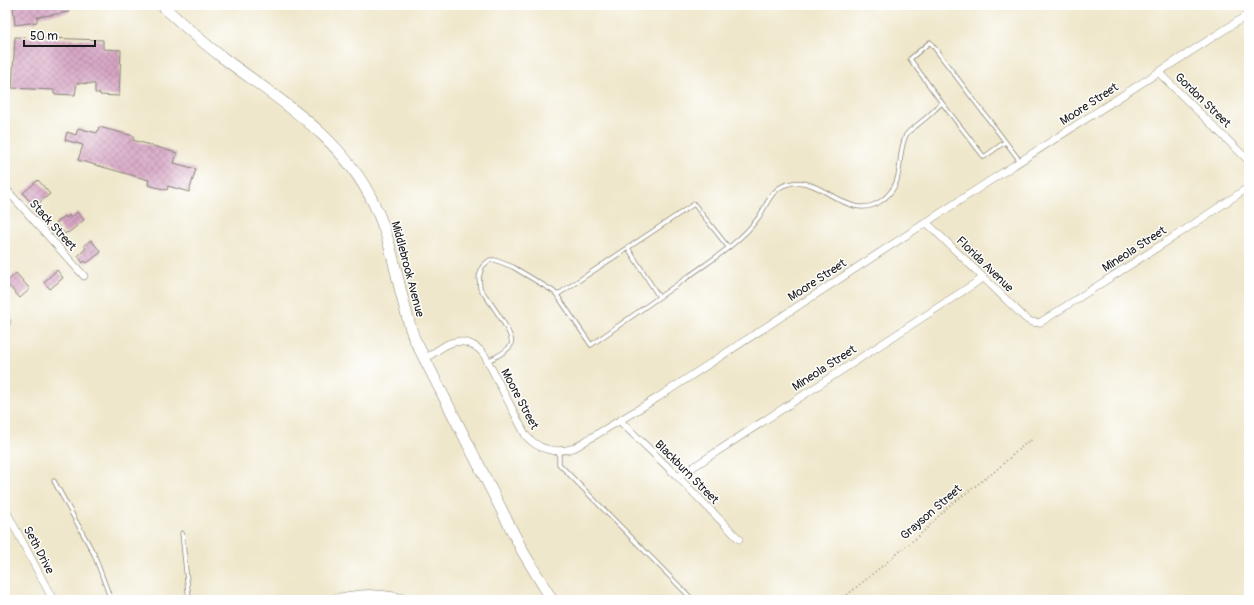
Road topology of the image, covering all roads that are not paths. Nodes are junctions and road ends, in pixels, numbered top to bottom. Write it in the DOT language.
graph roads {
  1 [pos="162,5"];
  2 [pos="1249,14"];
  3 [pos="1158,72"];
  4 [pos="942,103"];
  5 [pos="1005,142"];
  6 [pos="1249,161"];
  7 [pos="1020,162"];
  8 [pos="1249,187"];
  9 [pos="5,188"];
  10 [pos="927,223"];
  11 [pos="728,247"];
  12 [pos="628,248"];
  13 [pos="84,276"];
  14 [pos="983,278"];
  15 [pos="557,295"];
  16 [pos="659,297"];
  17 [pos="1028,321"];
  18 [pos="426,359"];
  19 [pos="488,361"];
  20 [pos="620,421"];
  21 [pos="559,451"];
  22 [pos="678,477"];
  23 [pos="54,481"];
  24 [pos="5,510"];
  25 [pos="182,533"];
  26 [pos="738,539"];
  27 [pos="53,600"];
  28 [pos="111,600"];
  29 [pos="189,600"];
  30 [pos="330,600"];
  31 [pos="413,600"];
  32 [pos="552,600"];
  33 [pos="693,600"];
  1 -- 18 [label="main road, Middlebrook Avenue"];
  2 -- 3 [label="street, Moore Street"];
  3 -- 6 [label="street, Gordon Street"];
  3 -- 7 [label="street, Moore Street"];
  4 -- 5 [label="lane"];
  4 -- 5 [label="lane"];
  4 -- 11 [label="lane"];
  5 -- 7 [label="lane"];
  7 -- 10 [label="street, Moore Street"];
  8 -- 17 [label="street, Mineola Street"];
  9 -- 13 [label="street, Stack Street"];
  10 -- 14 [label="street, Florida Avenue"];
  10 -- 20 [label="street, Moore Street"];
  11 -- 12 [label="lane"];
  11 -- 16 [label="lane"];
  12 -- 15 [label="lane"];
  12 -- 16 [label="lane"];
  14 -- 17 [label="street, Florida Avenue"];
  14 -- 22 [label="street, Mineola Street"];
  15 -- 16 [label="lane"];
  15 -- 19 [label="lane"];
  18 -- 19 [label="street, Moore Street"];
  18 -- 32 [label="main road, Middlebrook Avenue"];
  19 -- 21 [label="street, Moore Street"];
  20 -- 21 [label="street, Moore Street"];
  20 -- 22 [label="street, Blackburn Street"];
  21 -- 33 [label="lane"];
  22 -- 26 [label="street, Blackburn Street"];
  23 -- 28 [label="lane"];
  24 -- 27 [label="street, Seth Drive"];
  25 -- 29 [label="lane"];
  30 -- 31 [label="street"];
}
